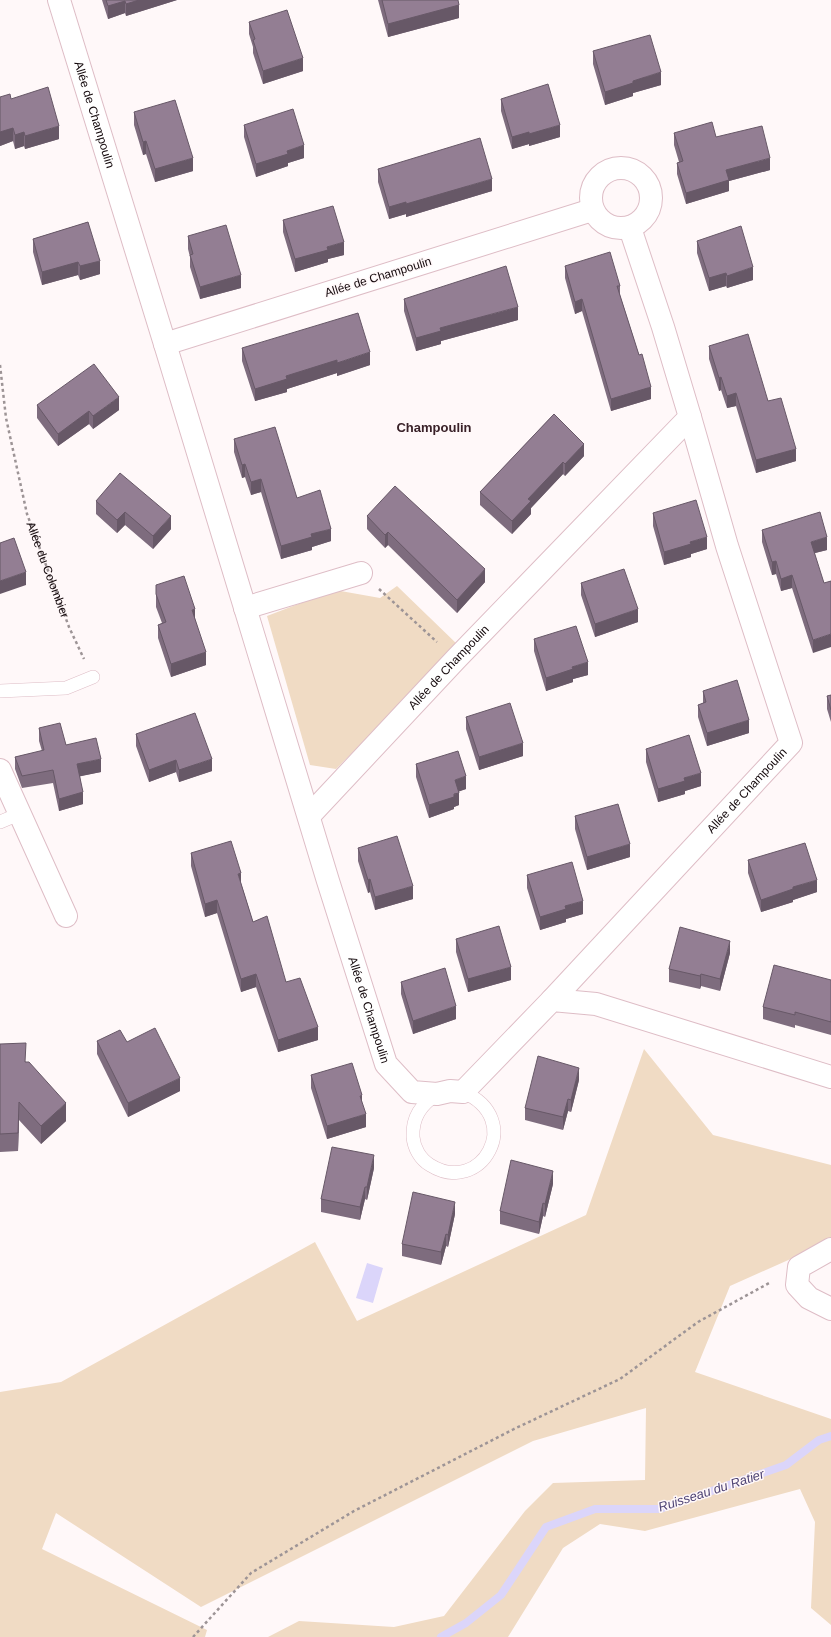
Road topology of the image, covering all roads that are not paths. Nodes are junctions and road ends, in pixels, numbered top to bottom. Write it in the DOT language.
graph roads {
  1 [pos="59,0"];
  2 [pos="592,210"];
  3 [pos="630,228"];
  4 [pos="164,344"];
  5 [pos="690,417"];
  6 [pos="361,573"];
  7 [pos="245,608"];
  8 [pos="93,677"];
  9 [pos="0,691"];
  10 [pos="0,770"];
  11 [pos="309,816"];
  12 [pos="10,818"];
  13 [pos="66,916"];
  14 [pos="552,1000"];
  15 [pos="831,1077"];
  16 [pos="463,1092"];
  17 [pos="437,1094"];
  18 [pos="831,1249"];
  19 [pos="831,1309"];
  1 -- 4 [label="street, Allée de Champoulin"];
  2 -- 3 [label="street"];
  2 -- 3 [label="street"];
  2 -- 4 [label="street, Allée de Champoulin"];
  3 -- 5 [label="street, Allée de Champoulin"];
  4 -- 7 [label="street, Allée de Champoulin"];
  5 -- 11 [label="street, Allée de Champoulin"];
  5 -- 14 [label="street, Allée de Champoulin"];
  6 -- 7 [label="street"];
  7 -- 11 [label="street, Allée de Champoulin"];
  8 -- 9 [label="lane"];
  10 -- 12 [label="street"];
  11 -- 17 [label="street, Allée de Champoulin"];
  12 -- 13 [label="street"];
  14 -- 15 [label="street"];
  14 -- 16 [label="street, Allée de Champoulin"];
  16 -- 17 [label="street, Allée de Champoulin"];
  16 -- 17 [label="lane"];
  18 -- 19 [label="street"];
}
